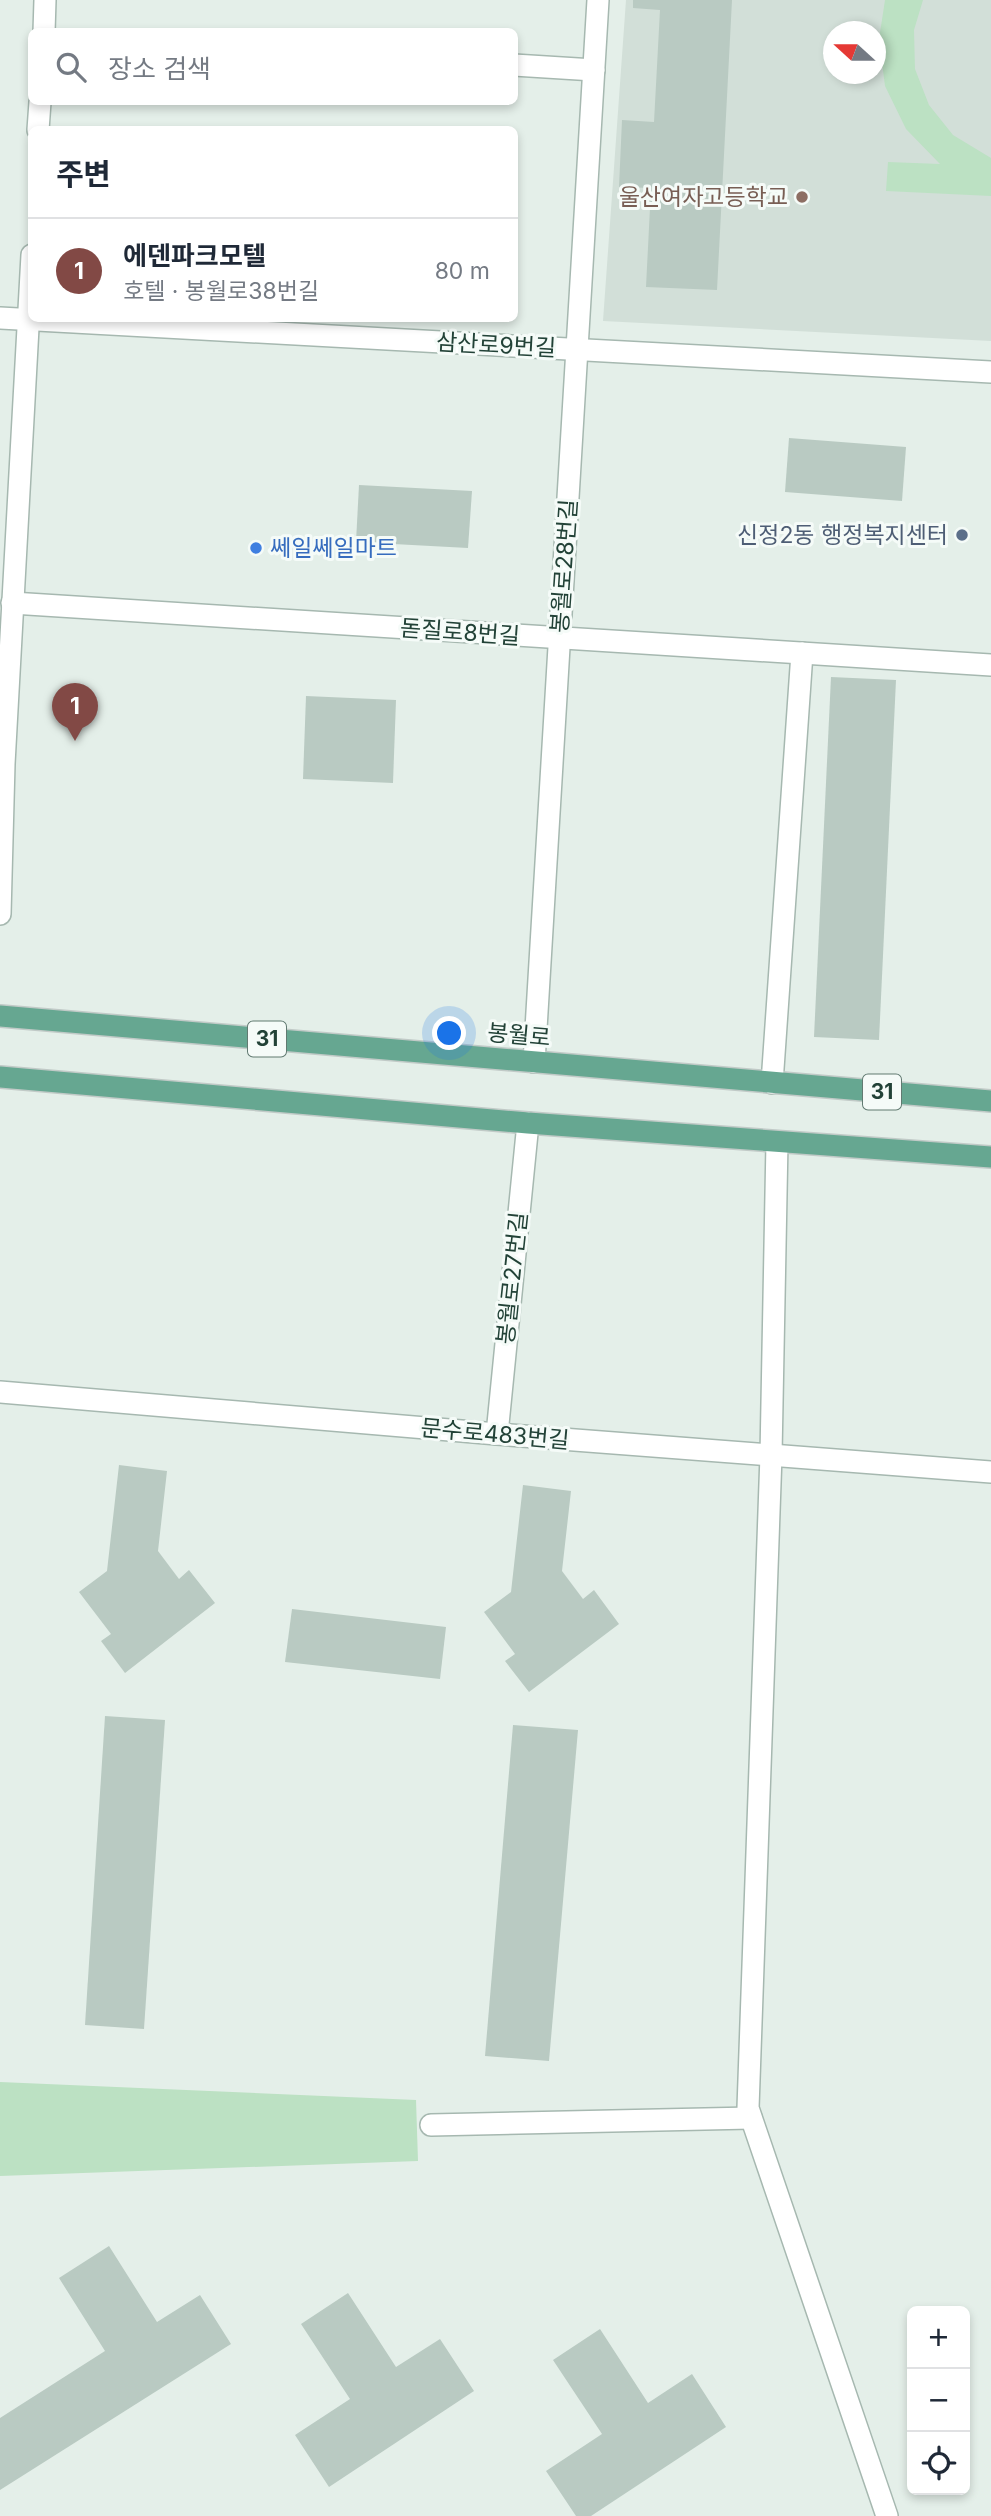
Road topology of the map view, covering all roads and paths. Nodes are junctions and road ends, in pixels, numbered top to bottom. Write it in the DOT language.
graph roads {
  1 [pos="45,0"];
  2 [pos="598,0"];
  3 [pos="44,28"];
  4 [pos="518,65"];
  5 [pos="594,70"];
  6 [pos="40,105"];
  7 [pos="38,126"];
  8 [pos="0,318"];
  9 [pos="28,320"];
  10 [pos="65,322"];
  11 [pos="577,350"];
  12 [pos="991,372"];
  13 [pos="12,603"];
  14 [pos="560,638"];
  15 [pos="802,653"];
  16 [pos="991,665"];
  17 [pos="0,914"];
  18 [pos="0,1016"];
  19 [pos="534,1062"];
  20 [pos="0,1077"];
  21 [pos="772,1083"];
  22 [pos="991,1101"];
  23 [pos="528,1123"];
  24 [pos="777,1142"];
  25 [pos="991,1157"];
  26 [pos="0,1392"];
  27 [pos="497,1434"];
  28 [pos="771,1455"];
  29 [pos="991,1472"];
  30 [pos="751,2118"];
  31 [pos="431,2125"];
  32 [pos="887,2516"];
  1 -- 3 [label="street"];
  2 -- 5 [label="street, 봉월로28번길"];
  4 -- 5 [label="street"];
  5 -- 11 [label="street, 봉월로28번길"];
  6 -- 7 [label="street"];
  8 -- 9 [label="street, 삼산로9번길"];
  9 -- 13 [label="street"];
  10 -- 11 [label="street, 삼산로9번길"];
  11 -- 12 [label="street, 삼산로9번길"];
  11 -- 14 [label="street, 봉월로28번길"];
  13 -- 14 [label="street, 돋질로8번길"];
  13 -- 17 [label="street"];
  14 -- 15 [label="street, 돋질로8번길"];
  14 -- 19 [label="street, 봉월로28번길"];
  15 -- 16 [label="street, 돋질로8번길"];
  15 -- 21 [label="street"];
  18 -- 19 [label="main road, 봉월로 / 31"];
  19 -- 21 [label="main road, 봉월로 / 31"];
  20 -- 23 [label="main road"];
  21 -- 22 [label="main road, 봉월로 / 31"];
  23 -- 24 [label="main road"];
  23 -- 27 [label="street, 봉월로27번길"];
  24 -- 25 [label="main road"];
  24 -- 28 [label="street"];
  26 -- 27 [label="street, 문수로483번길"];
  27 -- 28 [label="street, 문수로483번길"];
  28 -- 29 [label="street, 문수로483번길"];
  28 -- 30 [label="street"];
  30 -- 31 [label="street"];
  30 -- 32 [label="street"];
}
